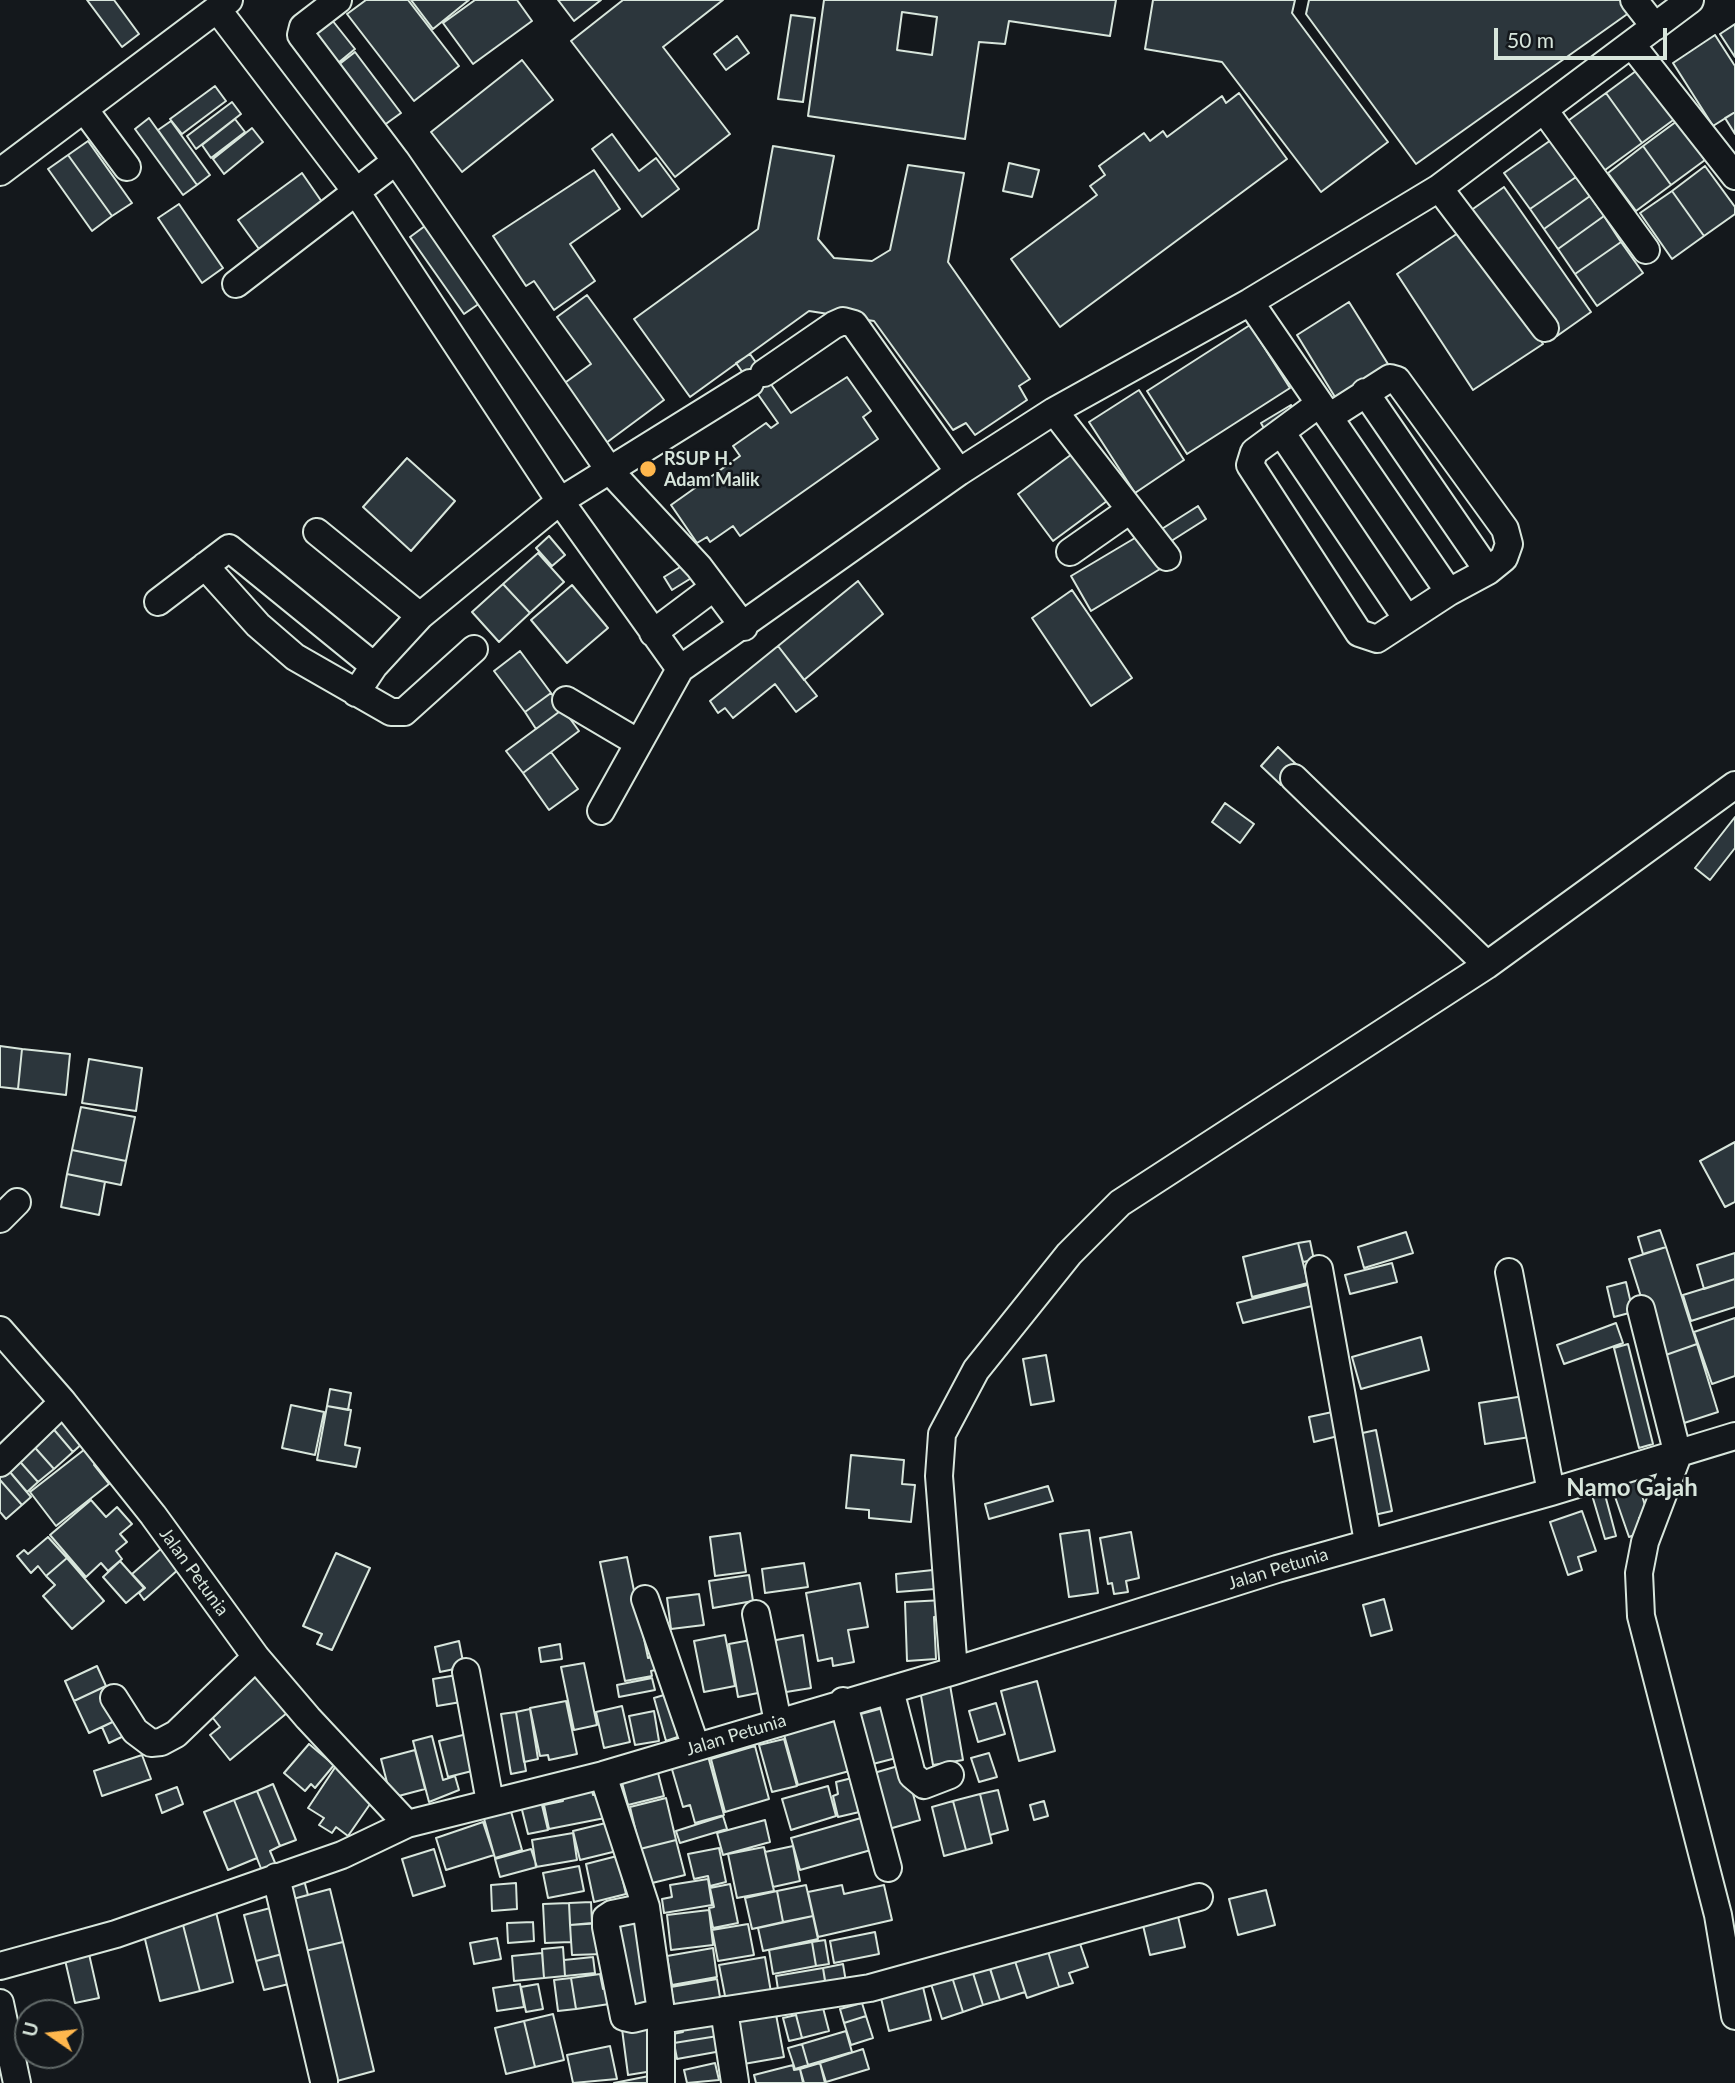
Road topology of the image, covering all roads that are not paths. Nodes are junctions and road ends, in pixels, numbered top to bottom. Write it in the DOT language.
graph roads {
  1 [pos="338,0"];
  2 [pos="1634,0"];
  3 [pos="1690,0"];
  4 [pos="223,4"];
  5 [pos="1654,27"];
  6 [pos="1632,45"];
  7 [pos="84,109"];
  8 [pos="1544,110"];
  9 [pos="396,161"];
  10 [pos="127,167"];
  11 [pos="0,172"];
  12 [pos="1735,176"];
  13 [pos="1439,188"];
  14 [pos="355,190"];
  15 [pos="1646,250"];
  16 [pos="236,284"];
  17 [pos="1250,302"];
  18 [pos="1545,328"];
  19 [pos="1365,392"];
  20 [pos="1324,410"];
  21 [pos="1054,411"];
  22 [pos="1281,432"];
  23 [pos="610,471"];
  24 [pos="959,472"];
  25 [pos="560,501"];
  26 [pos="1130,510"];
  27 [pos="317,532"];
  28 [pos="1070,552"];
  29 [pos="1167,557"];
  30 [pos="205,566"];
  31 [pos="1488,571"];
  32 [pos="713,587"];
  33 [pos="1450,592"];
  34 [pos="158,602"];
  35 [pos="420,616"];
  36 [pos="1407,619"];
  37 [pos="744,627"];
  38 [pos="653,633"];
  39 [pos="474,649"];
  40 [pos="374,666"];
  41 [pos="680,669"];
  42 [pos="356,693"];
  43 [pos="566,700"];
  44 [pos="637,742"];
  45 [pos="1294,778"];
  46 [pos="1735,785"];
  47 [pos="601,811"];
  48 [pos="1487,964"];
  49 [pos="1319,1269"];
  50 [pos="1509,1272"];
  51 [pos="1641,1309"];
  52 [pos="0,1330"];
  53 [pos="63,1402"];
  54 [pos="1735,1436"];
  55 [pos="1678,1455"];
  56 [pos="0,1463"];
  57 [pos="1552,1492"];
  58 [pos="1368,1542"];
  59 [pos="645,1599"];
  60 [pos="756,1614"];
  61 [pos="256,1657"];
  62 [pos="954,1671"];
  63 [pos="466,1672"];
  64 [pos="890,1690"];
  65 [pos="114,1698"];
  66 [pos="842,1701"];
  67 [pos="778,1722"];
  68 [pos="696,1747"];
  69 [pos="603,1775"];
  70 [pos="950,1775"];
  71 [pos="490,1802"];
  72 [pos="407,1824"];
  73 [pos="888,1868"];
  74 [pos="275,1877"];
  75 [pos="1199,1897"];
  76 [pos="646,1907"];
  77 [pos="0,1966"];
  78 [pos="0,2003"];
  79 [pos="724,2010"];
  80 [pos="661,2016"];
  81 [pos="1735,2016"];
  82 [pos="324,2081"];
  83 [pos="17,2083"];
  84 [pos="661,2083"];
  85 [pos="734,2083"];
  1 -- 9 [label="street"];
  2 -- 5 [label="street"];
  3 -- 5 [label="street"];
  4 -- 7 [label="street"];
  4 -- 14 [label="street"];
  5 -- 6 [label="street"];
  6 -- 8 [label="street"];
  6 -- 12 [label="street"];
  7 -- 10 [label="street"];
  7 -- 11 [label="street"];
  8 -- 13 [label="street"];
  8 -- 15 [label="street"];
  9 -- 14 [label="street"];
  9 -- 23 [label="street"];
  13 -- 17 [label="street"];
  13 -- 18 [label="street"];
  14 -- 16 [label="street"];
  14 -- 25 [label="street"];
  17 -- 20 [label="street"];
  17 -- 21 [label="street"];
  19 -- 20 [label="street"];
  19 -- 31 [label="street"];
  19 -- 31 [label="street"];
  20 -- 22 [label="street"];
  20 -- 33 [label="street"];
  21 -- 24 [label="street"];
  21 -- 26 [label="street"];
  22 -- 36 [label="street"];
  22 -- 36 [label="street"];
  23 -- 24 [label="street"];
  23 -- 25 [label="street"];
  23 -- 32 [label="street"];
  24 -- 37 [label="street"];
  25 -- 35 [label="street"];
  25 -- 38 [label="street"];
  26 -- 28 [label="street"];
  26 -- 29 [label="street"];
  27 -- 35 [label="street"];
  30 -- 34 [label="street"];
  30 -- 40 [label="street"];
  30 -- 42 [label="street"];
  31 -- 33 [label="street"];
  32 -- 37 [label="street"];
  32 -- 38 [label="street"];
  33 -- 36 [label="street"];
  35 -- 40 [label="street"];
  37 -- 41 [label="street"];
  38 -- 41 [label="street"];
  39 -- 42 [label="street"];
  40 -- 42 [label="street"];
  41 -- 44 [label="street"];
  43 -- 44 [label="street"];
  44 -- 47 [label="street"];
  45 -- 48 [label="street"];
  46 -- 48 [label="street"];
  48 -- 62 [label="street"];
  49 -- 58 [label="street"];
  50 -- 57 [label="street"];
  51 -- 55 [label="street"];
  52 -- 53 [label="street, Jalan Petunia"];
  53 -- 56 [label="street"];
  53 -- 61 [label="street, Jalan Petunia"];
  54 -- 55 [label="street, Jalan Petunia"];
  55 -- 57 [label="street, Jalan Petunia"];
  55 -- 81 [label="street"];
  57 -- 58 [label="street, Jalan Petunia"];
  58 -- 62 [label="street, Jalan Petunia"];
  59 -- 68 [label="street"];
  60 -- 67 [label="street"];
  61 -- 65 [label="street"];
  61 -- 72 [label="street, Jalan Petunia"];
  62 -- 64 [label="street, Jalan Petunia"];
  63 -- 71 [label="street"];
  64 -- 66 [label="street, Jalan Petunia"];
  64 -- 70 [label="street"];
  66 -- 67 [label="street, Jalan Petunia"];
  66 -- 73 [label="street"];
  67 -- 68 [label="street, Jalan Petunia"];
  68 -- 69 [label="street, Jalan Petunia"];
  69 -- 71 [label="street, Jalan Petunia"];
  69 -- 76 [label="street"];
  71 -- 72 [label="street, Jalan Petunia"];
  72 -- 74 [label="street"];
  74 -- 77 [label="street"];
  74 -- 82 [label="street"];
  75 -- 79 [label="street"];
  76 -- 80 [label="street"];
  76 -- 80 [label="street"];
  78 -- 83 [label="street"];
  79 -- 80 [label="street"];
  79 -- 85 [label="street"];
  80 -- 84 [label="street"];
}
